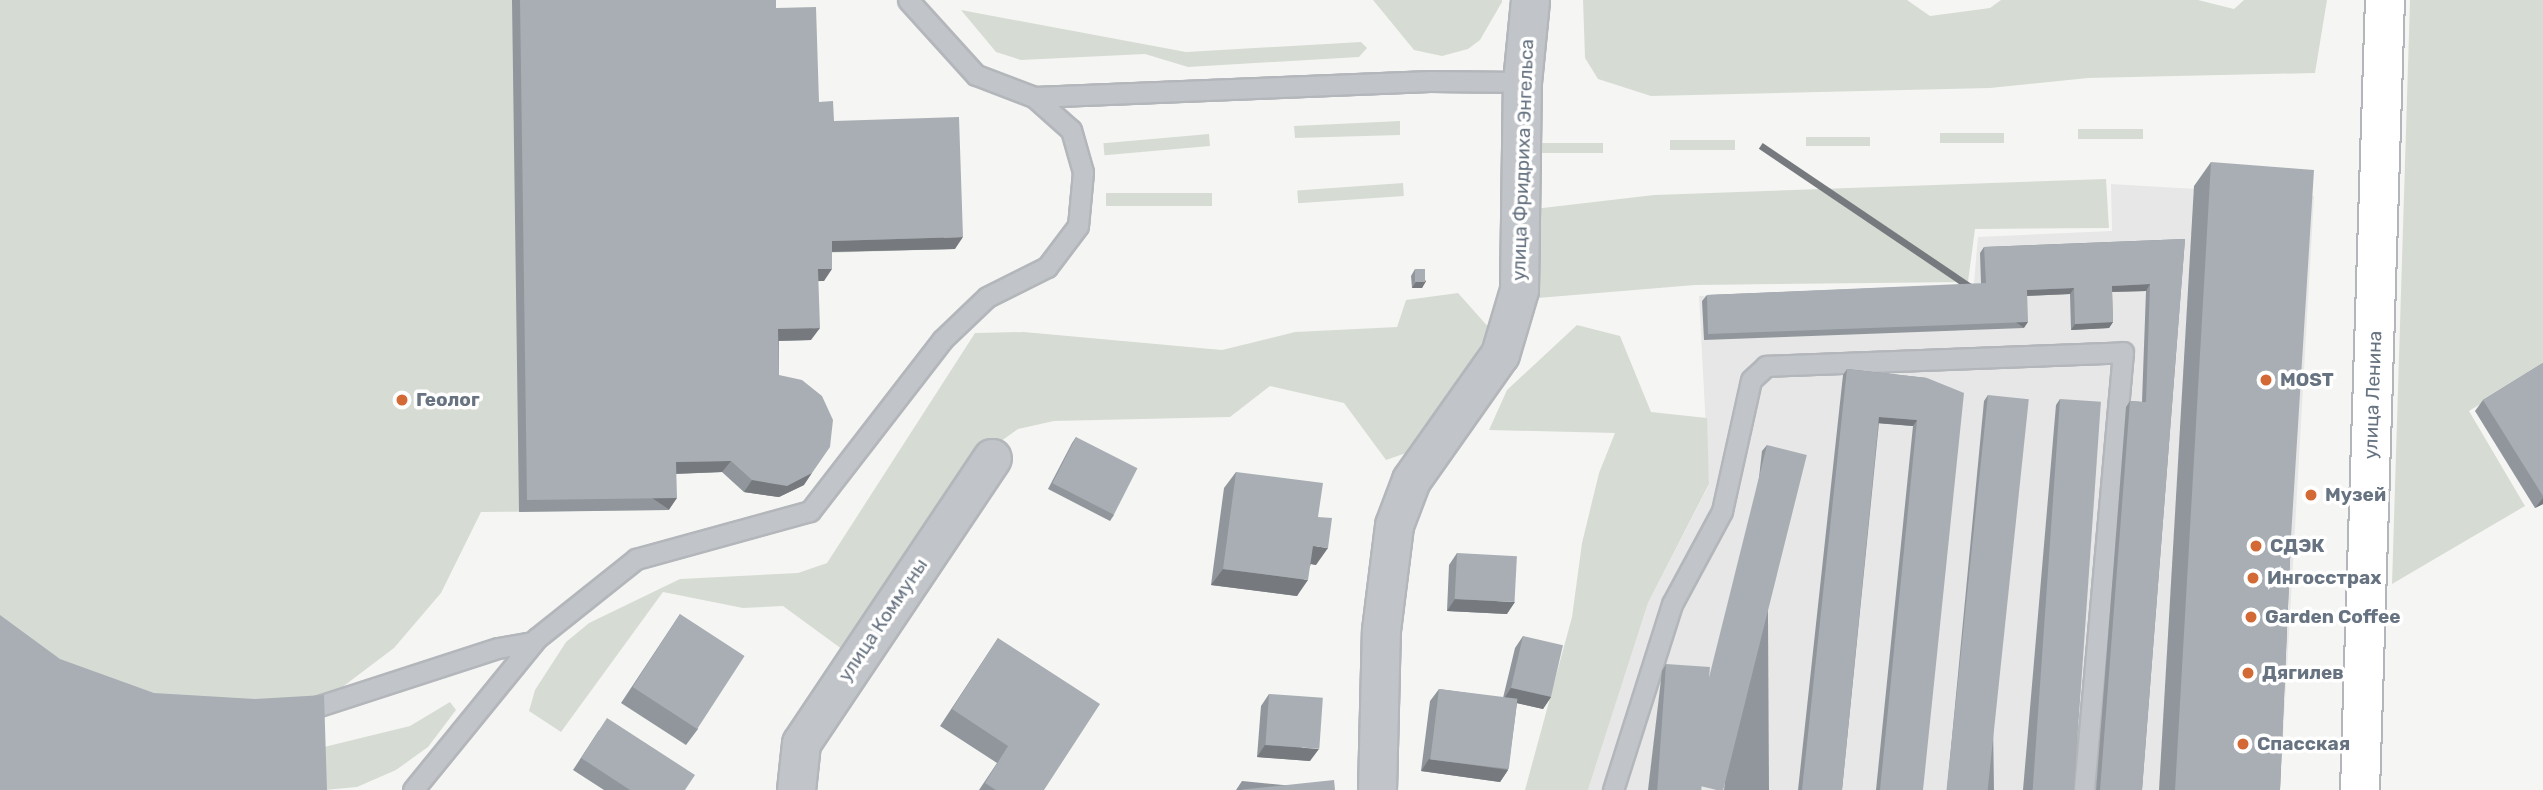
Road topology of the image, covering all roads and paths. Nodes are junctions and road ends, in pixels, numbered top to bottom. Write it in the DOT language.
graph roads {
  1 [pos="908,0"];
  2 [pos="1530,0"];
  3 [pos="2385,0"];
  4 [pos="1522,82"];
  5 [pos="1034,97"];
  6 [pos="992,458"];
  7 [pos="533,642"];
  8 [pos="316,707"];
  9 [pos="412,790"];
  10 [pos="796,790"];
  11 [pos="1377,790"];
  12 [pos="1613,790"];
  13 [pos="2084,790"];
  14 [pos="2360,790"];
  1 -- 5 [label="lane"];
  2 -- 4 [label="street, улица Фридриха Энгельса"];
  3 -- 14 [label="main road, улица Ленина"];
  4 -- 5 [label="lane"];
  4 -- 11 [label="street, улица Фридриха Энгельса"];
  5 -- 7 [label="lane"];
  6 -- 10 [label="street, улица Коммуны"];
  7 -- 8 [label="lane"];
  7 -- 9 [label="lane"];
  12 -- 13 [label="lane"];
}
